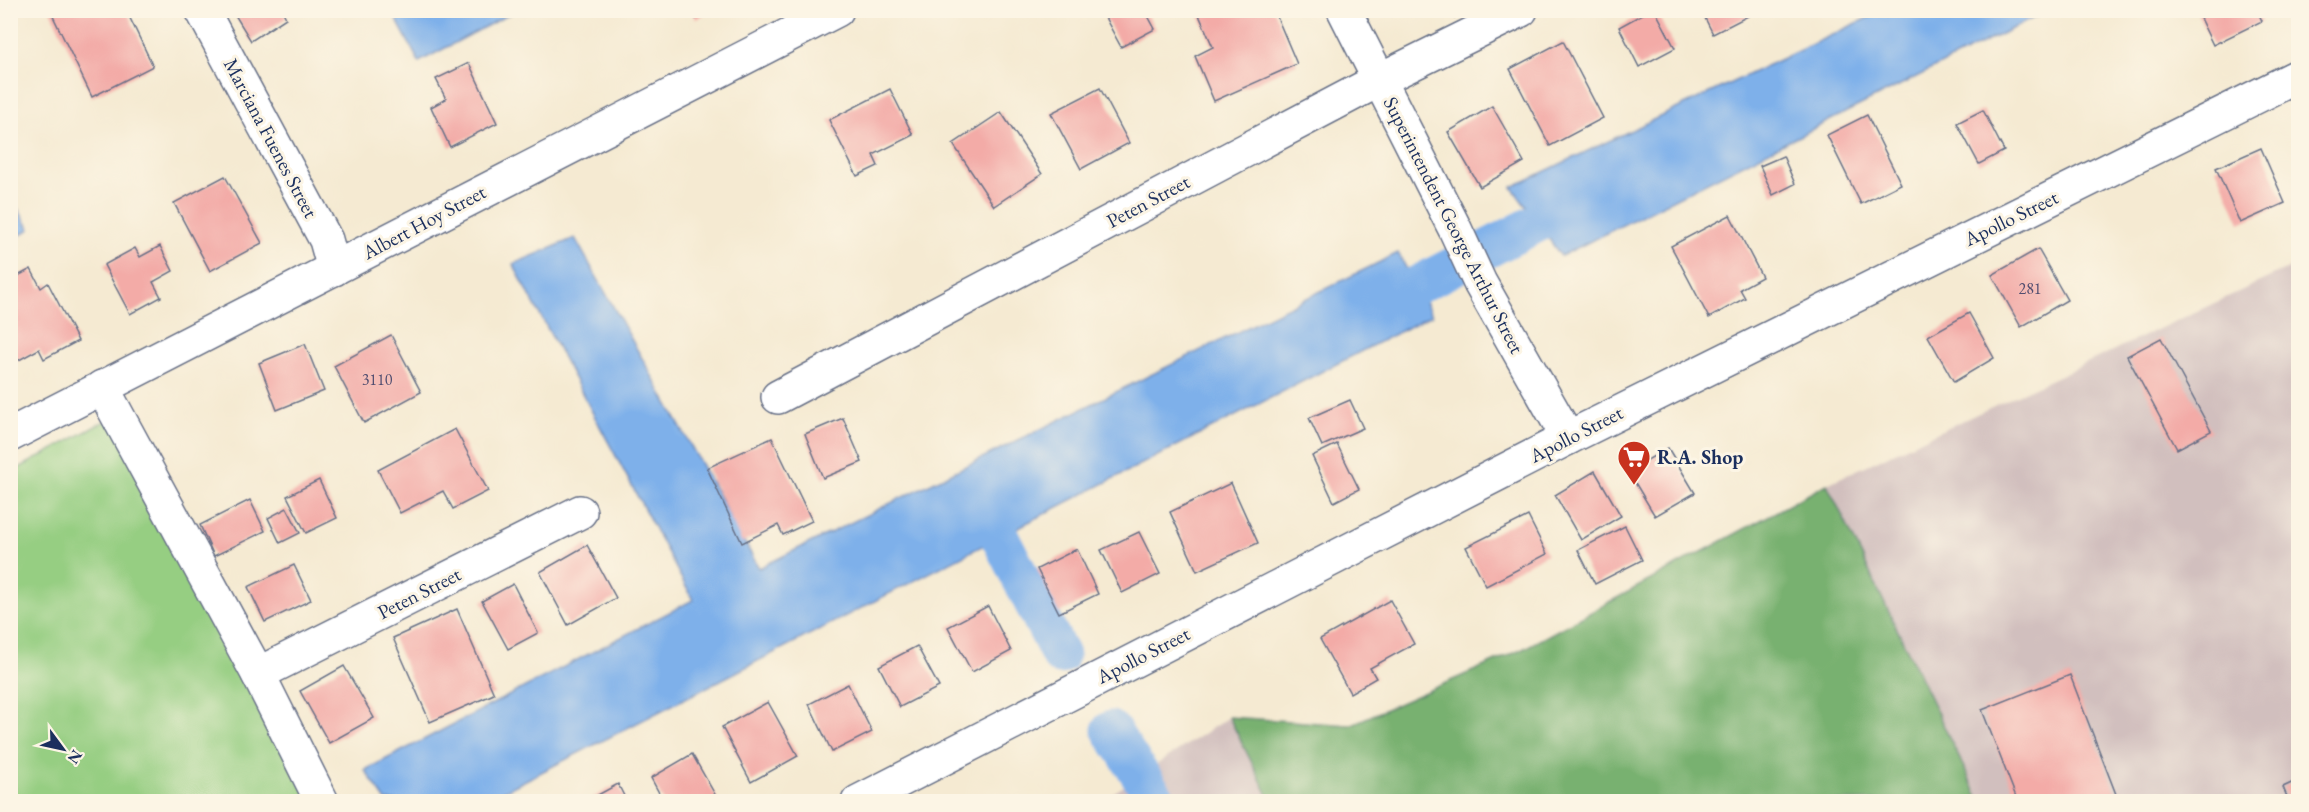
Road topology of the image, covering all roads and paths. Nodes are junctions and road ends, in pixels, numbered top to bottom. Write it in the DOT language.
graph roads {
  1 [pos="202,10"];
  2 [pos="837,10"];
  3 [pos="1344,10"];
  4 [pos="1521,10"];
  5 [pos="2298,76"];
  6 [pos="1379,80"];
  7 [pos="334,269"];
  8 [pos="102,387"];
  9 [pos="778,397"];
  10 [pos="10,435"];
  11 [pos="1568,438"];
  12 [pos="580,512"];
  13 [pos="258,674"];
  14 [pos="322,801"];
  15 [pos="858,801"];
  1 -- 7 [label="street, Marciana Fuenes Street"];
  2 -- 7 [label="street, Albert Hoy Street"];
  3 -- 6 [label="street, Superintendent George Arthur Street"];
  4 -- 6 [label="street, Peten Street"];
  5 -- 11 [label="street, Apollo Street"];
  6 -- 9 [label="street, Peten Street"];
  6 -- 11 [label="street, Superintendent George Arthur Street"];
  7 -- 8 [label="street, Albert Hoy Street"];
  8 -- 10 [label="street, Albert Hoy Street"];
  8 -- 13 [label="street"];
  11 -- 15 [label="street, Apollo Street"];
  12 -- 13 [label="street, Peten Street"];
  13 -- 14 [label="street"];
}
